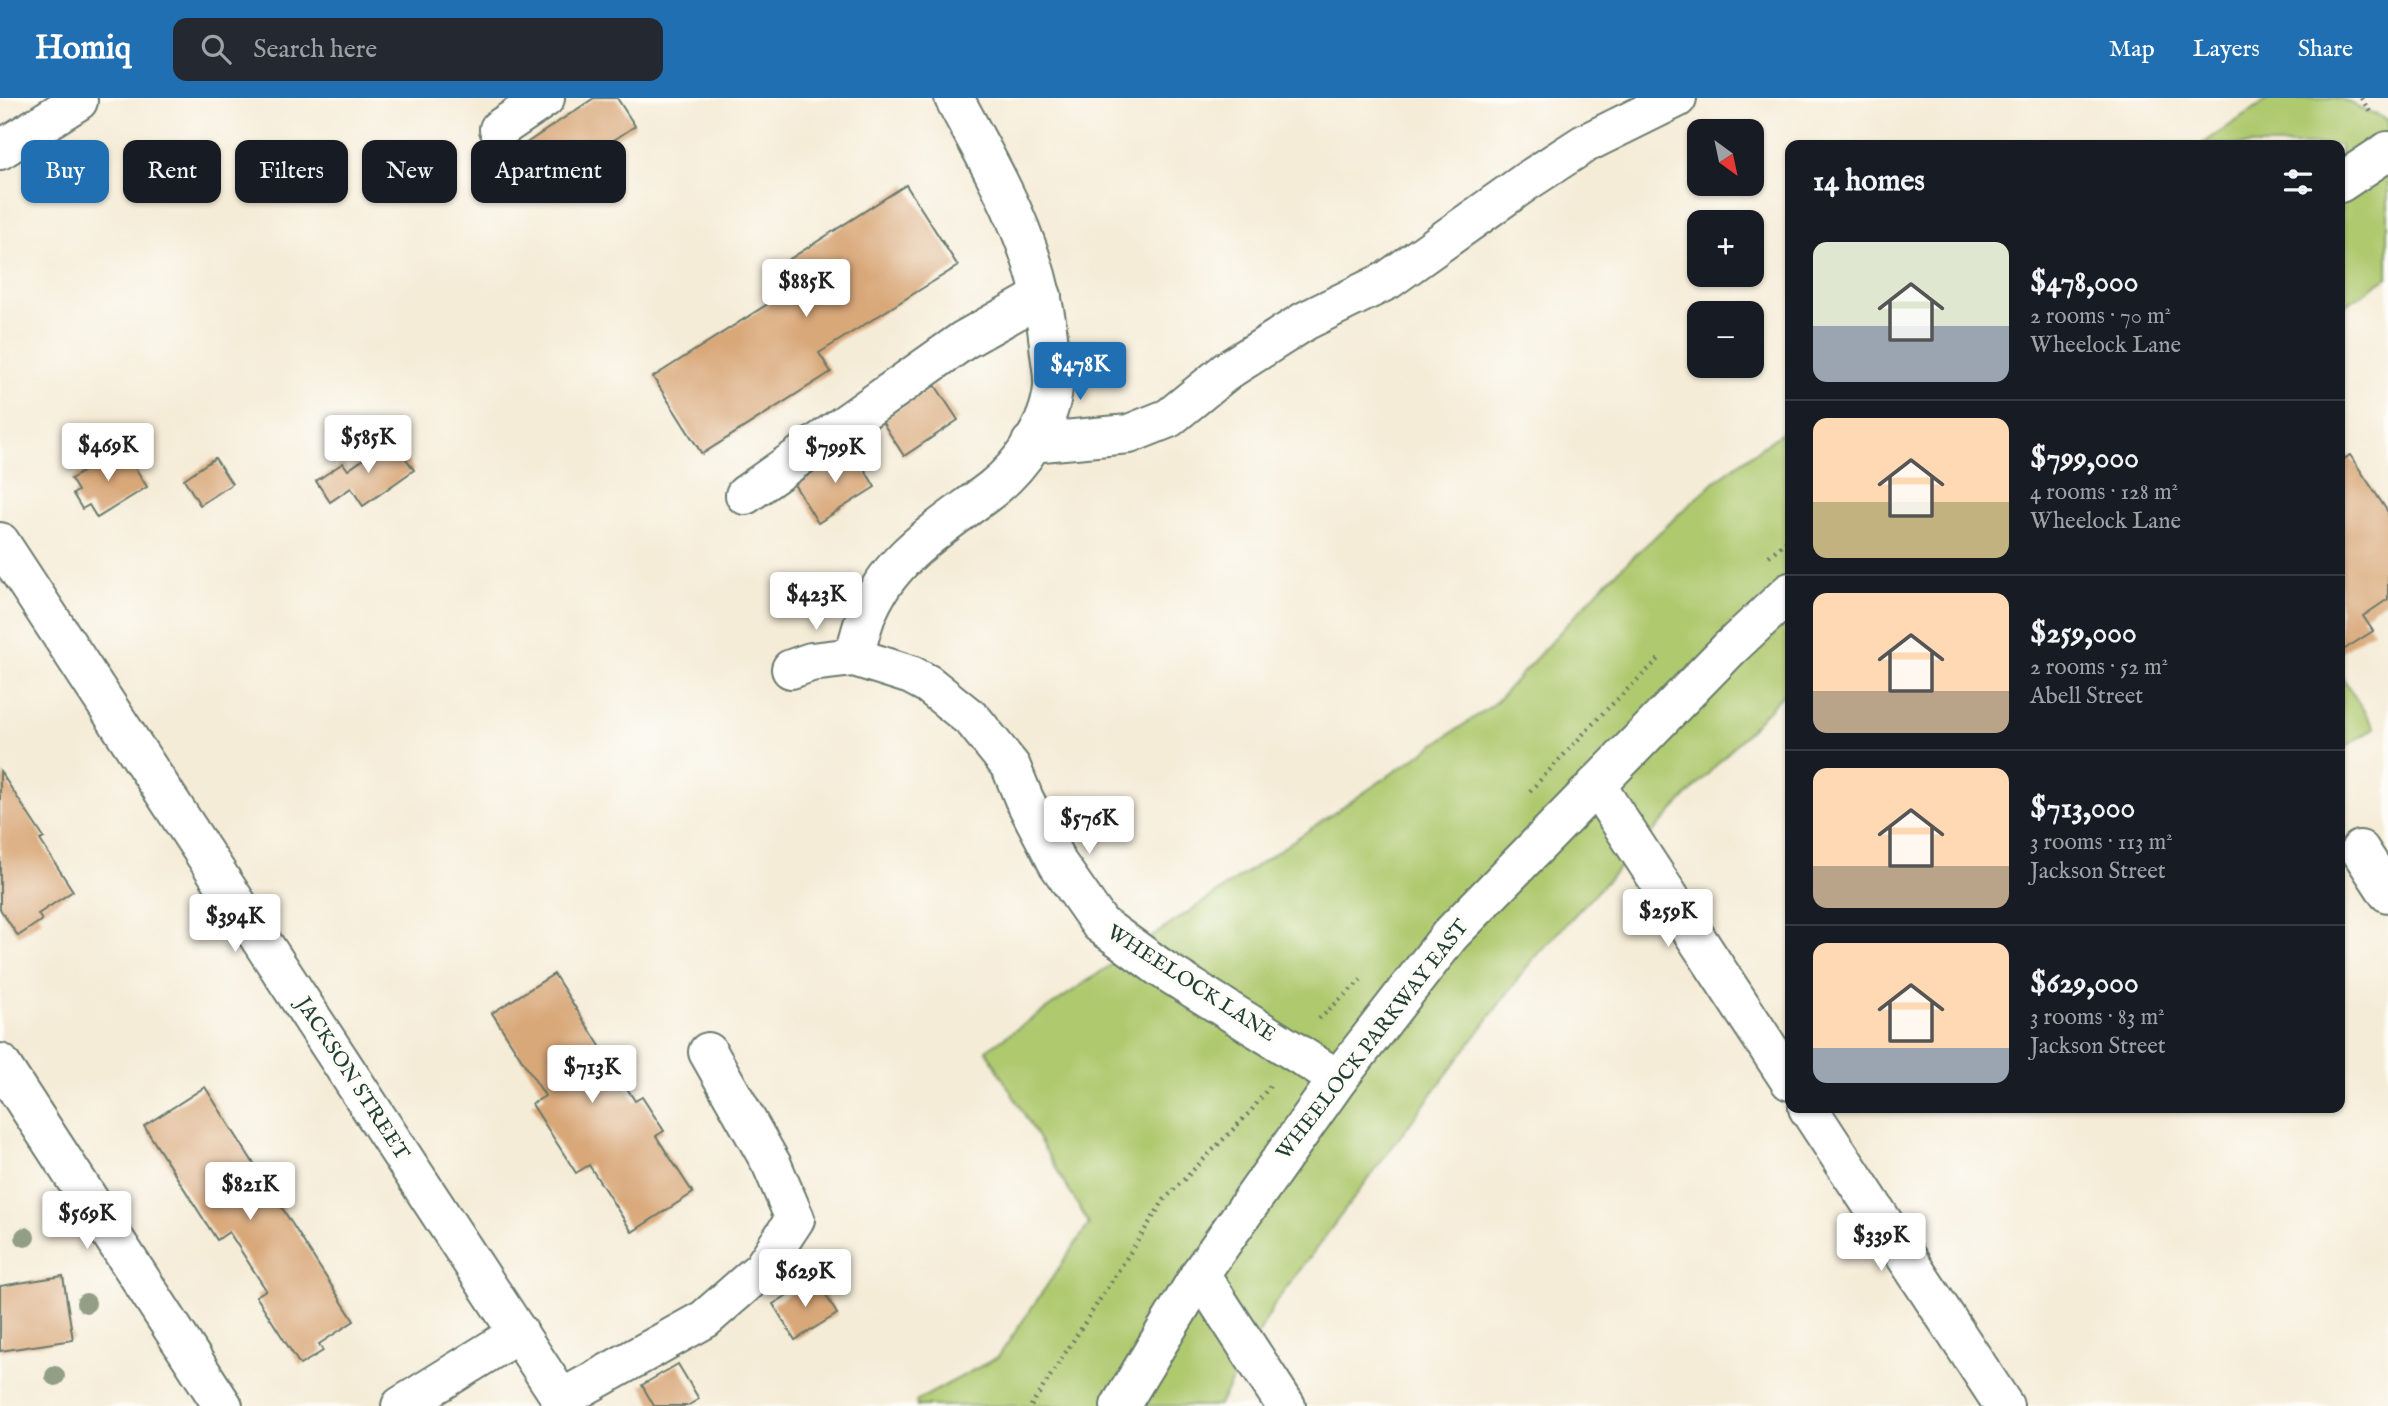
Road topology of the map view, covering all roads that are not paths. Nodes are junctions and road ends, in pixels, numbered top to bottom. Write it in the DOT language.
graph roads {
  1 [pos="545,98"];
  2 [pos="954,98"];
  3 [pos="1678,98"];
  4 [pos="78,101"];
  5 [pos="499,129"];
  6 [pos="0,150"];
  7 [pos="2388,151"];
  8 [pos="2345,179"];
  9 [pos="1042,296"];
  10 [pos="1031,443"];
  11 [pos="745,495"];
  12 [pos="0,542"];
  13 [pos="1785,597"];
  14 [pos="854,657"];
  15 [pos="791,669"];
  16 [pos="1596,785"];
  17 [pos="2360,850"];
  18 [pos="2388,893"];
  19 [pos="708,1052"];
  20 [pos="0,1063"];
  21 [pos="1785,1073"];
  22 [pos="1338,1079"];
  23 [pos="1811,1113"];
  24 [pos="1200,1273"];
  25 [pos="519,1333"];
  26 [pos="564,1403"];
  27 [pos="223,1406"];
  28 [pos="401,1406"];
  29 [pos="1120,1406"];
  30 [pos="1286,1406"];
  31 [pos="2004,1406"];
  1 -- 5 [label="street"];
  2 -- 9 [label="street"];
  3 -- 10 [label="street"];
  4 -- 6 [label="street"];
  7 -- 8 [label="street"];
  9 -- 10 [label="street"];
  9 -- 11 [label="street"];
  10 -- 14 [label="street"];
  12 -- 25 [label="street, JACKSON STREET"];
  13 -- 16 [label="street, WHEELOCK PARKWAY EAST"];
  14 -- 15 [label="street"];
  14 -- 22 [label="street, WHEELOCK LANE"];
  16 -- 21 [label="street"];
  16 -- 22 [label="street, WHEELOCK PARKWAY EAST"];
  17 -- 18 [label="street"];
  19 -- 26 [label="street"];
  20 -- 27 [label="street"];
  22 -- 24 [label="street, WHEELOCK PARKWAY EAST"];
  23 -- 31 [label="street"];
  24 -- 29 [label="street, WHEELOCK PARKWAY EAST"];
  24 -- 30 [label="street"];
  25 -- 26 [label="street, JACKSON STREET"];
  25 -- 28 [label="street"];
}
